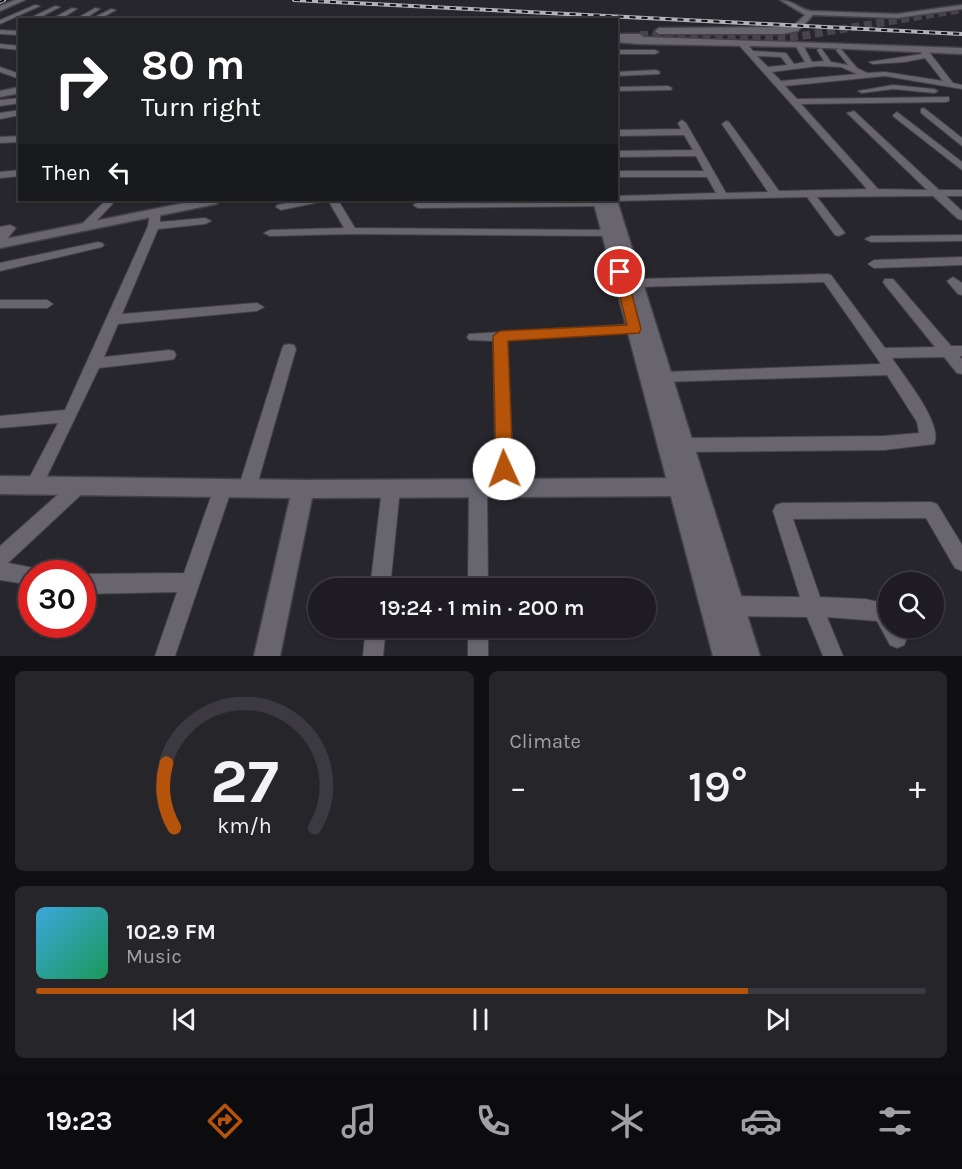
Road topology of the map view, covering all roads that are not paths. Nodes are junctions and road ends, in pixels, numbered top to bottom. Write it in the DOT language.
graph roads {
  1 [pos="21,0"];
  2 [pos="784,0"];
  3 [pos="792,0"];
  4 [pos="37,6"];
  5 [pos="962,6"];
  6 [pos="57,7"];
  7 [pos="0,9"];
  8 [pos="74,9"];
  9 [pos="97,9"];
  10 [pos="113,10"];
  11 [pos="807,13"];
  12 [pos="33,18"];
  13 [pos="57,18"];
  14 [pos="81,18"];
  15 [pos="96,18"];
  16 [pos="0,22"];
  17 [pos="18,22"];
  18 [pos="653,30"];
  19 [pos="727,31"];
  20 [pos="0,32"];
  21 [pos="18,33"];
  22 [pos="641,34"];
  23 [pos="618,35"];
  24 [pos="618,36"];
  25 [pos="742,43"];
  26 [pos="0,46"];
  27 [pos="871,46"];
  28 [pos="800,47"];
  29 [pos="18,48"];
  30 [pos="821,50"];
  31 [pos="840,50"];
  32 [pos="962,51"];
  33 [pos="618,52"];
  34 [pos="655,52"];
  35 [pos="925,52"];
  36 [pos="751,53"];
  37 [pos="645,60"];
  38 [pos="618,61"];
  39 [pos="873,62"];
  40 [pos="810,64"];
  41 [pos="829,64"];
  42 [pos="792,67"];
  43 [pos="854,67"];
  44 [pos="0,69"];
  45 [pos="766,70"];
  46 [pos="657,72"];
  47 [pos="618,74"];
  48 [pos="18,75"];
  49 [pos="866,76"];
  50 [pos="932,82"];
  51 [pos="779,84"];
  52 [pos="950,85"];
  53 [pos="962,87"];
  54 [pos="668,88"];
  55 [pos="18,89"];
  56 [pos="618,89"];
  57 [pos="862,91"];
  58 [pos="939,91"];
  59 [pos="0,92"];
  60 [pos="18,97"];
  61 [pos="0,100"];
  62 [pos="795,102"];
  63 [pos="924,111"];
  64 [pos="18,112"];
  65 [pos="851,113"];
  66 [pos="897,115"];
  67 [pos="0,116"];
  68 [pos="726,124"];
  69 [pos="618,133"];
  70 [pos="18,139"];
  71 [pos="0,140"];
  72 [pos="962,142"];
  73 [pos="699,153"];
  74 [pos="618,154"];
  75 [pos="962,167"];
  76 [pos="18,173"];
  77 [pos="618,174"];
  78 [pos="711,174"];
  79 [pos="0,175"];
  80 [pos="875,192"];
  81 [pos="936,193"];
  82 [pos="962,193"];
  83 [pos="810,194"];
  84 [pos="776,195"];
  85 [pos="723,196"];
  86 [pos="618,200"];
  87 [pos="110,201"];
  88 [pos="213,201"];
  89 [pos="311,201"];
  90 [pos="334,201"];
  91 [pos="597,201"];
  92 [pos="606,201"];
  93 [pos="606,201"];
  94 [pos="418,205"];
  95 [pos="281,207"];
  96 [pos="962,217"];
  97 [pos="440,218"];
  98 [pos="155,219"];
  99 [pos="205,221"];
  100 [pos="85,226"];
  101 [pos="0,230"];
  102 [pos="351,231"];
  103 [pos="270,233"];
  104 [pos="610,233"];
  105 [pos="839,233"];
  106 [pos="962,238"];
  107 [pos="870,240"];
  108 [pos="0,243"];
  109 [pos="98,246"];
  110 [pos="962,261"];
  111 [pos="874,264"];
  112 [pos="0,267"];
  113 [pos="636,282"];
  114 [pos="889,282"];
  115 [pos="0,304"];
  116 [pos="47,304"];
  117 [pos="257,307"];
  118 [pos="111,320"];
  119 [pos="635,329"];
  120 [pos="500,336"];
  121 [pos="474,337"];
  122 [pos="289,350"];
  123 [pos="962,351"];
  124 [pos="947,352"];
  125 [pos="881,353"];
  126 [pos="169,355"];
  127 [pos="93,363"];
  128 [pos="893,369"];
  129 [pos="962,369"];
  130 [pos="663,377"];
  131 [pos="69,416"];
  132 [pos="0,422"];
  133 [pos="682,445"];
  134 [pos="0,485"];
  135 [pos="34,486"];
  136 [pos="79,486"];
  137 [pos="687,487"];
  138 [pos="223,488"];
  139 [pos="505,488"];
  140 [pos="247,489"];
  141 [pos="303,489"];
  142 [pos="392,489"];
  143 [pos="478,489"];
  144 [pos="0,558"];
  145 [pos="962,562"];
  146 [pos="0,571"];
  147 [pos="18,574"];
  148 [pos="381,578"];
  149 [pos="478,578"];
  150 [pos="191,582"];
  151 [pos="96,586"];
  152 [pos="732,606"];
  153 [pos="813,607"];
  154 [pos="878,611"];
  155 [pos="375,638"];
  156 [pos="478,638"];
  157 [pos="165,656"];
  158 [pos="267,656"];
  159 [pos="373,656"];
  160 [pos="478,656"];
  161 [pos="726,656"];
  162 [pos="747,656"];
  163 [pos="833,656"];
  1 -- 7 [label="street"];
  2 -- 11 [label="street"];
  3 -- 11 [label="street"];
  4 -- 16 [label="street"];
  5 -- 11 [label="street"];
  6 -- 12 [label="street"];
  8 -- 13 [label="street"];
  9 -- 14 [label="street"];
  10 -- 15 [label="street"];
  11 -- 19 [label="street"];
  16 -- 17 [label="street"];
  18 -- 19 [label="street"];
  19 -- 27 [label="street"];
  20 -- 21 [label="street"];
  22 -- 23 [label="street"];
  24 -- 25 [label="street"];
  25 -- 27 [label="street"];
  25 -- 36 [label="street"];
  26 -- 29 [label="street"];
  27 -- 35 [label="street"];
  28 -- 40 [label="street"];
  30 -- 41 [label="street"];
  31 -- 43 [label="street"];
  32 -- 35 [label="street"];
  33 -- 34 [label="street"];
  35 -- 39 [label="street"];
  35 -- 52 [label="street"];
  36 -- 42 [label="street"];
  36 -- 45 [label="street"];
  37 -- 38 [label="street"];
  40 -- 41 [label="street"];
  40 -- 42 [label="street"];
  41 -- 43 [label="street"];
  42 -- 45 [label="street"];
  43 -- 49 [label="street"];
  44 -- 48 [label="street"];
  45 -- 51 [label="street"];
  46 -- 47 [label="street"];
  49 -- 50 [label="street"];
  49 -- 51 [label="street"];
  50 -- 52 [label="street"];
  50 -- 58 [label="street"];
  51 -- 62 [label="street"];
  52 -- 53 [label="street"];
  54 -- 56 [label="street"];
  55 -- 59 [label="street"];
  57 -- 58 [label="street"];
  58 -- 62 [label="street"];
  60 -- 61 [label="street"];
  62 -- 80 [label="street"];
  63 -- 72 [label="street"];
  64 -- 67 [label="street"];
  65 -- 81 [label="street"];
  66 -- 75 [label="street"];
  68 -- 84 [label="street"];
  69 -- 73 [label="street"];
  70 -- 71 [label="street"];
  73 -- 74 [label="street"];
  73 -- 78 [label="street"];
  76 -- 79 [label="street"];
  77 -- 78 [label="street"];
  78 -- 85 [label="street"];
  80 -- 81 [label="street"];
  80 -- 83 [label="street"];
  81 -- 82 [label="street"];
  81 -- 96 [label="street"];
  83 -- 84 [label="street"];
  83 -- 105 [label="street"];
  84 -- 85 [label="street"];
  85 -- 86 [label="street"];
  87 -- 100 [label="street"];
  88 -- 98 [label="street"];
  89 -- 95 [label="street"];
  90 -- 102 [label="street"];
  91 -- 97 [label="street"];
  92 -- 104 [label="street"];
  93 -- 113 [label="street"];
  94 -- 97 [label="street"];
  97 -- 102 [label="street"];
  97 -- 104 [label="street"];
  98 -- 99 [label="street"];
  98 -- 100 [label="street"];
  98 -- 118 [label="street"];
  100 -- 108 [label="street"];
  101 -- 108 [label="street"];
  102 -- 103 [label="street"];
  104 -- 119 [label="street"];
  106 -- 107 [label="street"];
  109 -- 112 [label="street"];
  110 -- 111 [label="street"];
  113 -- 125 [label="street"];
  113 -- 130 [label="street"];
  114 -- 124 [label="street"];
  115 -- 116 [label="street"];
  117 -- 118 [label="street"];
  118 -- 127 [label="street"];
  119 -- 120 [label="street"];
  119 -- 137 [label="street"];
  120 -- 121 [label="street"];
  120 -- 139 [label="street"];
  122 -- 140 [label="street"];
  123 -- 124 [label="street"];
  124 -- 125 [label="street"];
  124 -- 129 [label="street"];
  125 -- 128 [label="street"];
  126 -- 127 [label="street"];
  127 -- 131 [label="street"];
  128 -- 130 [label="street"];
  128 -- 133 [label="street"];
  130 -- 133 [label="street"];
  131 -- 132 [label="street"];
  131 -- 135 [label="street"];
  133 -- 137 [label="street"];
  134 -- 135 [label="street"];
  135 -- 136 [label="street"];
  136 -- 138 [label="street"];
  136 -- 144 [label="street"];
  137 -- 139 [label="street"];
  137 -- 152 [label="street"];
  137 -- 161 [label="street"];
  138 -- 140 [label="street"];
  138 -- 150 [label="street"];
  139 -- 143 [label="street"];
  140 -- 141 [label="street"];
  141 -- 142 [label="street"];
  141 -- 158 [label="street"];
  142 -- 143 [label="street"];
  142 -- 148 [label="street"];
  143 -- 149 [label="street"];
  145 -- 153 [label="street"];
  146 -- 147 [label="street"];
  150 -- 151 [label="street"];
  150 -- 157 [label="street"];
  152 -- 153 [label="street"];
  152 -- 162 [label="street"];
  153 -- 154 [label="street"];
  153 -- 163 [label="street"];
  155 -- 159 [label="street"];
  156 -- 160 [label="street"];
}
